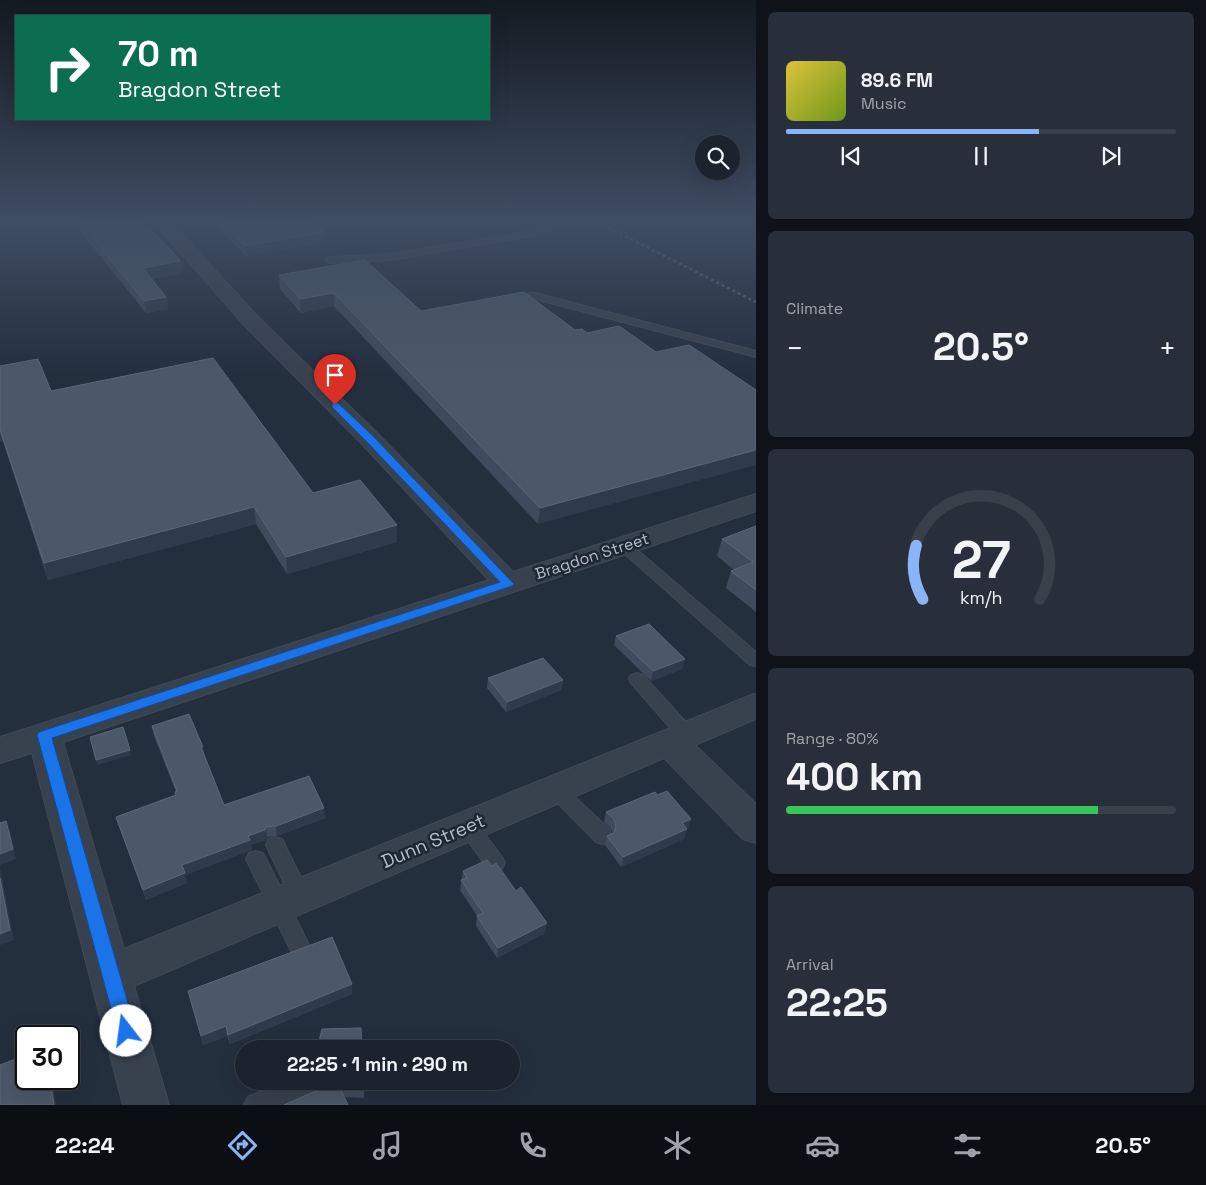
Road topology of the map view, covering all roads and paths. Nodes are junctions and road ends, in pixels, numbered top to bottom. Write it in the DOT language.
graph roads {
  1 [pos="207,272"];
  2 [pos="502,298"];
  3 [pos="756,354"];
  4 [pos="756,502"];
  5 [pos="623,545"];
  6 [pos="508,584"];
  7 [pos="756,661"];
  8 [pos="637,679"];
  9 [pos="755,706"];
  10 [pos="44,735"];
  11 [pos="679,738"];
  12 [pos="0,750"];
  13 [pos="556,790"];
  14 [pos="468,826"];
  15 [pos="756,828"];
  16 [pos="603,836"];
  17 [pos="275,845"];
  18 [pos="256,859"];
  19 [pos="495,863"];
  20 [pos="290,901"];
  21 [pos="300,948"];
  22 [pos="111,975"];
  23 [pos="298,1090"];
  24 [pos="146,1105"];
  25 [pos="256,1105"];
  1 -- 6 [label="street"];
  2 -- 3 [label="lane"];
  4 -- 5 [label="street, Bragdon Street"];
  5 -- 6 [label="street, Bragdon Street"];
  5 -- 7 [label="lane"];
  6 -- 10 [label="street, Bragdon Street"];
  8 -- 11 [label="lane"];
  9 -- 11 [label="street, Dunn Street"];
  10 -- 12 [label="street, Bragdon Street"];
  10 -- 22 [label="street"];
  11 -- 13 [label="street, Dunn Street"];
  11 -- 15 [label="street"];
  13 -- 14 [label="street, Dunn Street"];
  13 -- 16 [label="lane"];
  14 -- 19 [label="lane"];
  14 -- 20 [label="street, Dunn Street"];
  17 -- 20 [label="lane"];
  18 -- 20 [label="lane"];
  20 -- 21 [label="lane"];
  20 -- 22 [label="street, Dunn Street"];
  22 -- 24 [label="street"];
  23 -- 25 [label="lane"];
}
